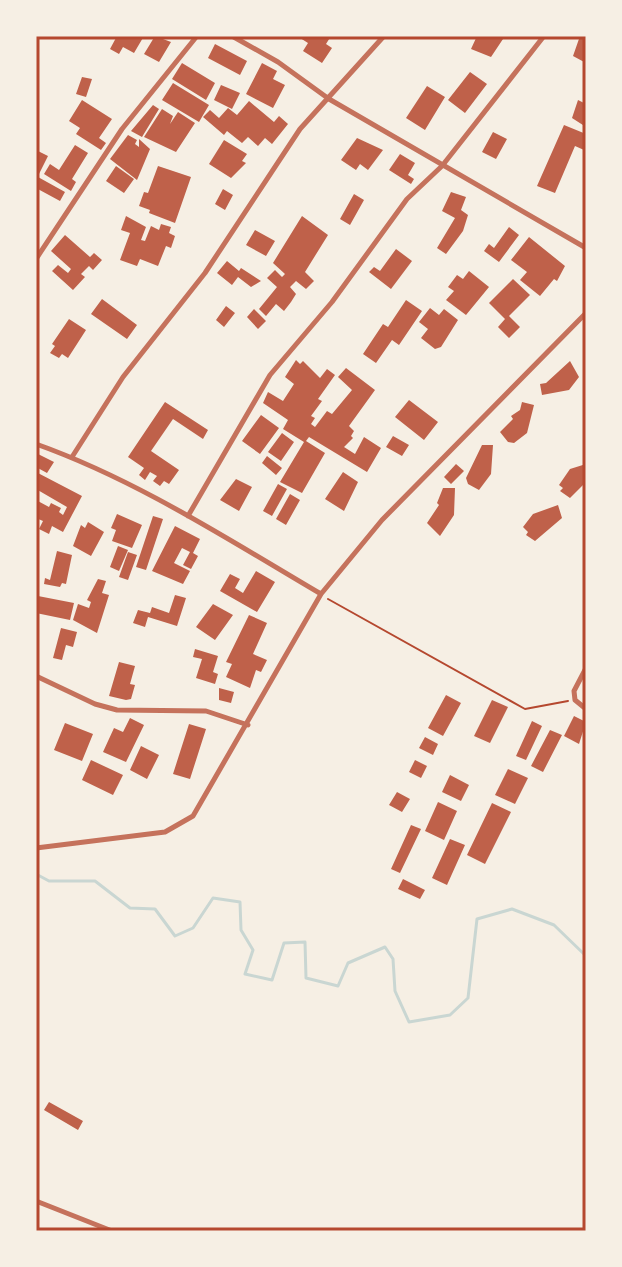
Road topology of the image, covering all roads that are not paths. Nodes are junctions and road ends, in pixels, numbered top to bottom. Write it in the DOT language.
graph roads {
  1 [pos="197,36"];
  2 [pos="232,36"];
  3 [pos="384,36"];
  4 [pos="544,36"];
  5 [pos="329,99"];
  6 [pos="442,166"];
  7 [pos="586,248"];
  8 [pos="36,259"];
  9 [pos="586,313"];
  10 [pos="36,444"];
  11 [pos="72,457"];
  12 [pos="188,516"];
  13 [pos="321,594"];
  14 [pos="586,668"];
  15 [pos="36,676"];
  16 [pos="586,709"];
  17 [pos="248,725"];
  18 [pos="36,848"];
  19 [pos="36,1201"];
  20 [pos="112,1231"];
  1 -- 8 [label="street"];
  2 -- 5 [label="street"];
  3 -- 5 [label="street"];
  4 -- 6 [label="street"];
  5 -- 6 [label="street"];
  5 -- 11 [label="street"];
  6 -- 7 [label="street"];
  6 -- 12 [label="street"];
  9 -- 13 [label="street"];
  10 -- 11 [label="street"];
  11 -- 12 [label="street"];
  12 -- 13 [label="street"];
  13 -- 17 [label="street"];
  14 -- 16 [label="street"];
  15 -- 17 [label="street"];
  17 -- 18 [label="street"];
  19 -- 20 [label="street"];
}
